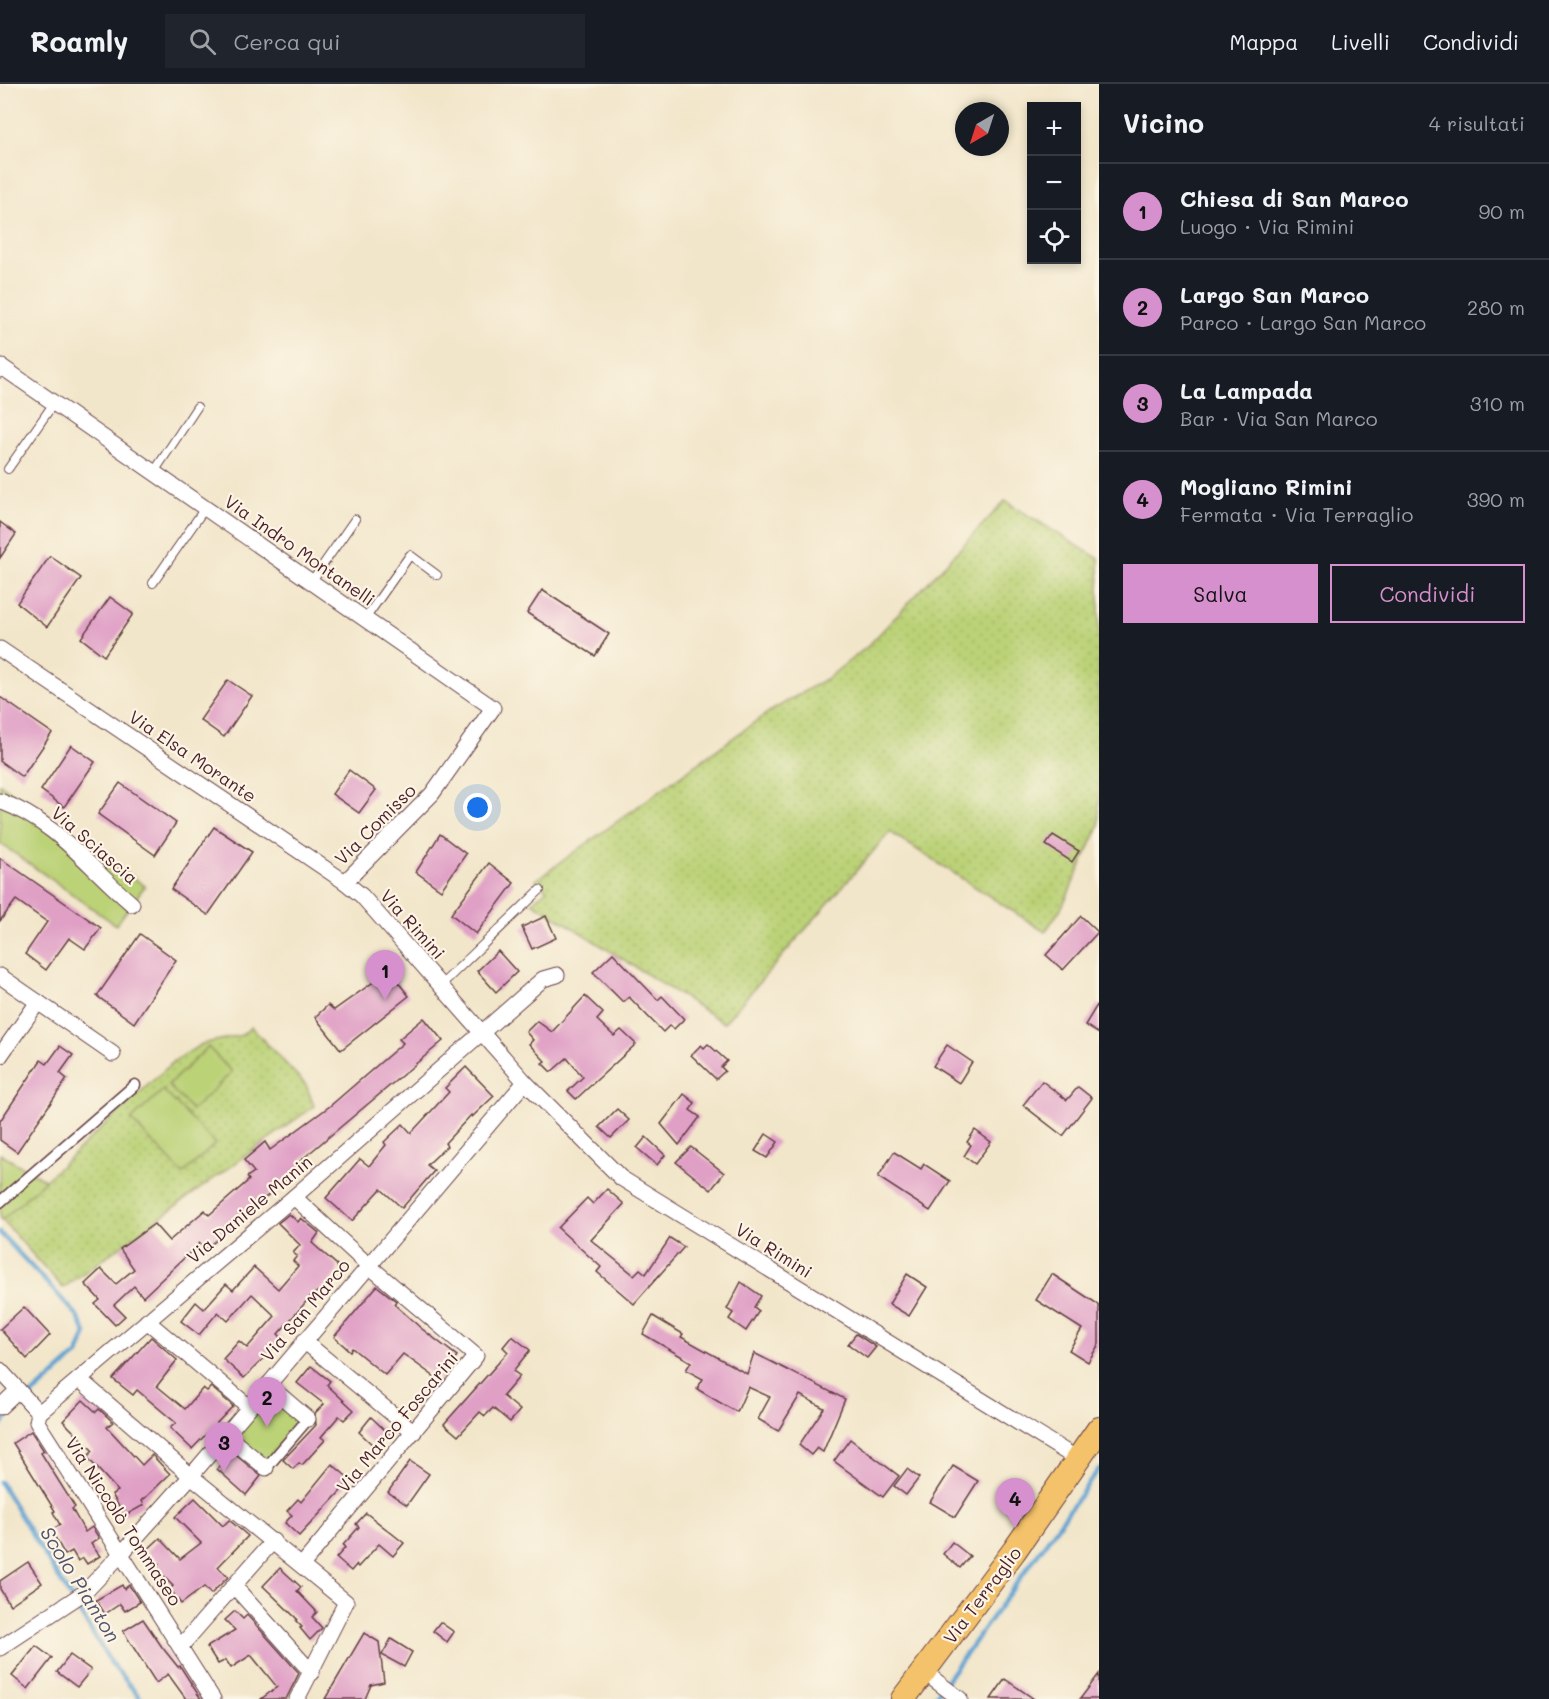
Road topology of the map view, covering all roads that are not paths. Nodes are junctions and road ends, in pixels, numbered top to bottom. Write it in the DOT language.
graph roads {
  1 [pos="0,370"];
  2 [pos="54,403"];
  3 [pos="197,407"];
  4 [pos="8,469"];
  5 [pos="154,472"];
  6 [pos="205,508"];
  7 [pos="355,519"];
  8 [pos="437,575"];
  9 [pos="311,582"];
  10 [pos="153,583"];
  11 [pos="365,619"];
  12 [pos="0,649"];
  13 [pos="432,794"];
  14 [pos="0,801"];
  15 [pos="345,882"];
  16 [pos="540,890"];
  17 [pos="362,896"];
  18 [pos="132,904"];
  19 [pos="557,975"];
  20 [pos="0,976"];
  21 [pos="441,985"];
  22 [pos="38,1002"];
  23 [pos="482,1032"];
  24 [pos="113,1054"];
  25 [pos="0,1056"];
  26 [pos="525,1082"];
  27 [pos="135,1085"];
  28 [pos="294,1197"];
  29 [pos="0,1202"];
  30 [pos="368,1265"];
  31 [pos="147,1321"];
  32 [pos="304,1341"];
  33 [pos="0,1370"];
  34 [pos="79,1378"];
  35 [pos="268,1385"];
  36 [pos="20,1392"];
  37 [pos="0,1407"];
  38 [pos="249,1407"];
  39 [pos="37,1411"];
  40 [pos="308,1419"];
  41 [pos="414,1432"];
  42 [pos="1098,1432"];
  43 [pos="226,1435"];
  44 [pos="1079,1460"];
  45 [pos="266,1468"];
  46 [pos="191,1476"];
  47 [pos="273,1541"];
  48 [pos="122,1553"];
  49 [pos="303,1565"];
  50 [pos="234,1587"];
  51 [pos="181,1646"];
  52 [pos="0,1648"];
  53 [pos="312,1673"];
  54 [pos="930,1677"];
  55 [pos="956,1697"];
  56 [pos="213,1699"];
  57 [pos="297,1699"];
  58 [pos="903,1699"];
  1 -- 2 [label="street, Via Indro Montanelli"];
  2 -- 4 [label="lane"];
  2 -- 5 [label="street, Via Indro Montanelli"];
  3 -- 5 [label="lane"];
  5 -- 6 [label="street, Via Indro Montanelli"];
  6 -- 9 [label="street, Via Indro Montanelli"];
  6 -- 10 [label="lane"];
  7 -- 9 [label="lane"];
  8 -- 11 [label="lane"];
  9 -- 11 [label="street, Via Indro Montanelli"];
  11 -- 13 [label="street, Via Indro Montanelli"];
  12 -- 15 [label="street, Via Elsa Morante"];
  13 -- 15 [label="street, Via Comisso"];
  14 -- 18 [label="street, Via Sciascia"];
  15 -- 17 [label="street, Via Elsa Morante"];
  16 -- 21 [label="lane"];
  17 -- 21 [label="street, Via Rimini"];
  19 -- 23 [label="street"];
  20 -- 22 [label="street"];
  21 -- 23 [label="street, Via Rimini"];
  22 -- 24 [label="street"];
  22 -- 25 [label="street"];
  23 -- 26 [label="street, Via Rimini"];
  23 -- 28 [label="street, Via Daniele Manin"];
  26 -- 30 [label="street, Via San Marco"];
  26 -- 44 [label="street, Via Rimini"];
  27 -- 29 [label="street"];
  28 -- 30 [label="street"];
  28 -- 31 [label="street, Via Daniele Manin"];
  30 -- 32 [label="street, Via San Marco"];
  30 -- 41 [label="street, Via Marco Foscarini"];
  31 -- 34 [label="street, Via Daniele Manin"];
  31 -- 38 [label="street"];
  32 -- 35 [label="street, Via San Marco"];
  32 -- 41 [label="street"];
  33 -- 36 [label="street, Via Niccolò Tommaseo"];
  34 -- 39 [label="street, Via Daniele Manin"];
  34 -- 46 [label="street"];
  35 -- 38 [label="street, Via San Marco"];
  35 -- 40 [label="street"];
  36 -- 37 [label="street"];
  36 -- 39 [label="street, Via Niccolò Tommaseo"];
  38 -- 43 [label="street, Via San Marco"];
  39 -- 48 [label="street, Via Niccolò Tommaseo"];
  40 -- 45 [label="street"];
  41 -- 49 [label="street, Via Marco Foscarini"];
  42 -- 44 [label="main road, Via Terraglio"];
  43 -- 45 [label="street"];
  43 -- 46 [label="street, Via San Marco"];
  44 -- 54 [label="main road, Via Terraglio"];
  46 -- 47 [label="street"];
  46 -- 48 [label="street, Via San Marco"];
  47 -- 49 [label="street"];
  47 -- 50 [label="street"];
  48 -- 51 [label="street, Via Niccolò Tommaseo"];
  48 -- 52 [label="street, Via San Marco"];
  49 -- 53 [label="street"];
  50 -- 51 [label="street"];
  50 -- 53 [label="street"];
  51 -- 56 [label="street, Via Niccolò Tommaseo"];
  53 -- 57 [label="street"];
  54 -- 55 [label="street"];
  54 -- 58 [label="main road, Via Terraglio"];
}
